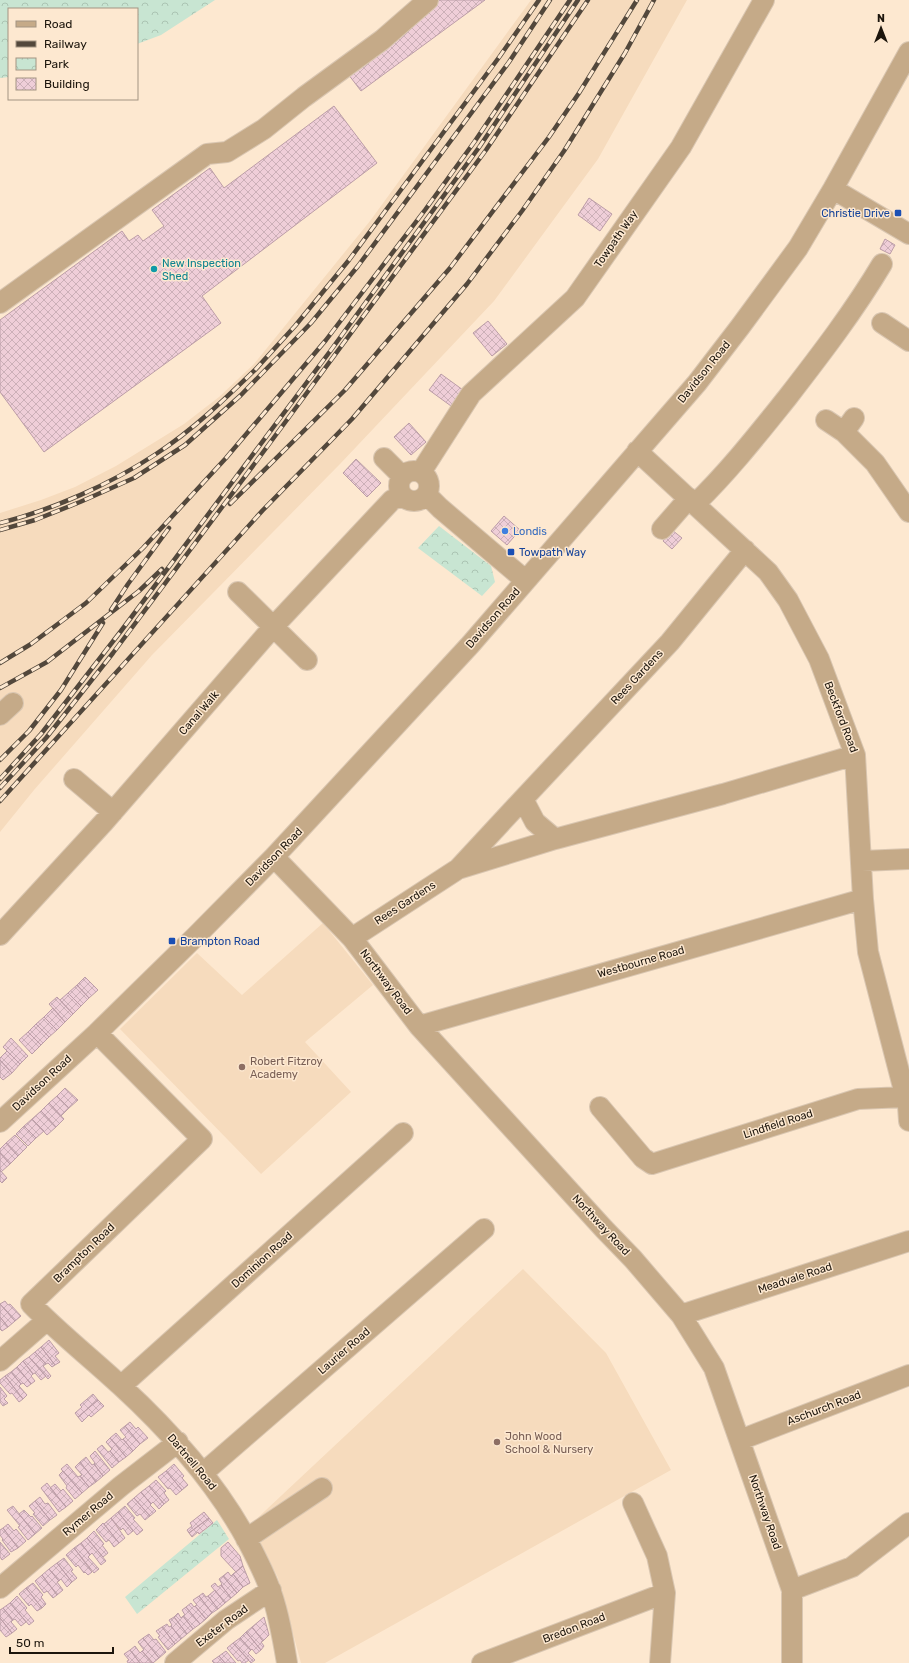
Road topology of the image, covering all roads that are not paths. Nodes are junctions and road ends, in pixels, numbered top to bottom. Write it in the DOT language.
graph roads {
  1 [pos="428,0"];
  2 [pos="764,0"];
  3 [pos="909,52"];
  4 [pos="834,189"];
  5 [pos="909,234"];
  6 [pos="882,264"];
  7 [pos="0,302"];
  8 [pos="882,323"];
  9 [pos="909,341"];
  10 [pos="826,420"];
  11 [pos="637,451"];
  12 [pos="384,458"];
  13 [pos="421,472"];
  14 [pos="402,486"];
  15 [pos="427,495"];
  16 [pos="692,501"];
  17 [pos="909,512"];
  18 [pos="662,529"];
  19 [pos="745,550"];
  20 [pos="525,580"];
  21 [pos="238,592"];
  22 [pos="274,626"];
  23 [pos="307,660"];
  24 [pos="856,755"];
  25 [pos="74,779"];
  26 [pos="523,799"];
  27 [pos="113,812"];
  28 [pos="555,839"];
  29 [pos="274,857"];
  30 [pos="909,859"];
  31 [pos="862,861"];
  32 [pos="458,869"];
  33 [pos="864,899"];
  34 [pos="0,935"];
  35 [pos="352,938"];
  36 [pos="419,1026"];
  37 [pos="97,1033"];
  38 [pos="905,1097"];
  39 [pos="600,1107"];
  40 [pos="909,1121"];
  41 [pos="0,1122"];
  42 [pos="403,1133"];
  43 [pos="484,1229"];
  44 [pos="909,1241"];
  45 [pos="30,1304"];
  46 [pos="681,1315"];
  47 [pos="47,1320"];
  48 [pos="0,1361"];
  49 [pos="909,1375"];
  50 [pos="121,1386"];
  51 [pos="740,1440"];
  52 [pos="178,1442"];
  53 [pos="203,1473"];
  54 [pos="322,1488"];
  55 [pos="633,1503"];
  56 [pos="909,1523"];
  57 [pos="246,1539"];
  58 [pos="0,1588"];
  59 [pos="271,1590"];
  60 [pos="792,1590"];
  61 [pos="665,1592"];
  62 [pos="175,1663"];
  63 [pos="287,1663"];
  64 [pos="482,1663"];
  65 [pos="660,1663"];
  66 [pos="792,1663"];
  1 -- 7 [label="street"];
  2 -- 13 [label="street, Towpath Way"];
  3 -- 4 [label="street, Davidson Road"];
  4 -- 5 [label="street"];
  4 -- 11 [label="street, Davidson Road"];
  6 -- 16 [label="street"];
  8 -- 9 [label="street"];
  10 -- 17 [label="street"];
  11 -- 16 [label="street, Beckford Road"];
  11 -- 20 [label="street, Davidson Road"];
  12 -- 14 [label="street"];
  13 -- 14 [label="street"];
  13 -- 15 [label="street"];
  14 -- 15 [label="street"];
  14 -- 22 [label="street, Canal Walk"];
  15 -- 20 [label="street"];
  16 -- 18 [label="street"];
  16 -- 19 [label="street, Beckford Road"];
  19 -- 24 [label="street, Beckford Road"];
  19 -- 26 [label="street, Rees Gardens"];
  20 -- 29 [label="street, Davidson Road"];
  21 -- 22 [label="street"];
  22 -- 23 [label="street"];
  22 -- 27 [label="street, Canal Walk"];
  24 -- 28 [label="street, Rees Gardens"];
  24 -- 31 [label="street, Beckford Road"];
  25 -- 27 [label="street"];
  26 -- 28 [label="street"];
  26 -- 32 [label="street, Rees Gardens"];
  27 -- 34 [label="street, Canal Walk"];
  28 -- 32 [label="street, Rees Gardens"];
  29 -- 35 [label="street, Northway Road"];
  29 -- 37 [label="street, Davidson Road"];
  30 -- 31 [label="street"];
  31 -- 33 [label="street, Beckford Road"];
  32 -- 35 [label="street, Rees Gardens"];
  33 -- 36 [label="street, Westbourne Road"];
  33 -- 38 [label="street, Beckford Road"];
  35 -- 36 [label="street, Northway Road"];
  36 -- 46 [label="street, Northway Road"];
  37 -- 41 [label="street, Davidson Road"];
  37 -- 45 [label="street, Brampton Road"];
  38 -- 39 [label="street, Lindfield Road"];
  38 -- 40 [label="street, Beckford Road"];
  42 -- 50 [label="street, Dominion Road"];
  43 -- 53 [label="street, Laurier Road"];
  44 -- 46 [label="street, Meadvale Road"];
  45 -- 47 [label="street, Dartnell Road"];
  46 -- 51 [label="street, Northway Road"];
  47 -- 48 [label="street"];
  47 -- 50 [label="street, Dartnell Road"];
  49 -- 51 [label="street, Aschurch Road"];
  50 -- 52 [label="street, Dartnell Road"];
  51 -- 60 [label="street, Northway Road"];
  52 -- 53 [label="street, Dartnell Road"];
  52 -- 58 [label="street, Rymer Road"];
  53 -- 57 [label="street, Dartnell Road"];
  54 -- 57 [label="street"];
  55 -- 61 [label="street"];
  56 -- 60 [label="street"];
  57 -- 59 [label="street, Dartnell Road"];
  59 -- 62 [label="street, Exeter Road"];
  59 -- 63 [label="street, Dartnell Road"];
  60 -- 66 [label="street, Northway Road"];
  61 -- 64 [label="street, Bredon Road"];
  61 -- 65 [label="street"];
}
